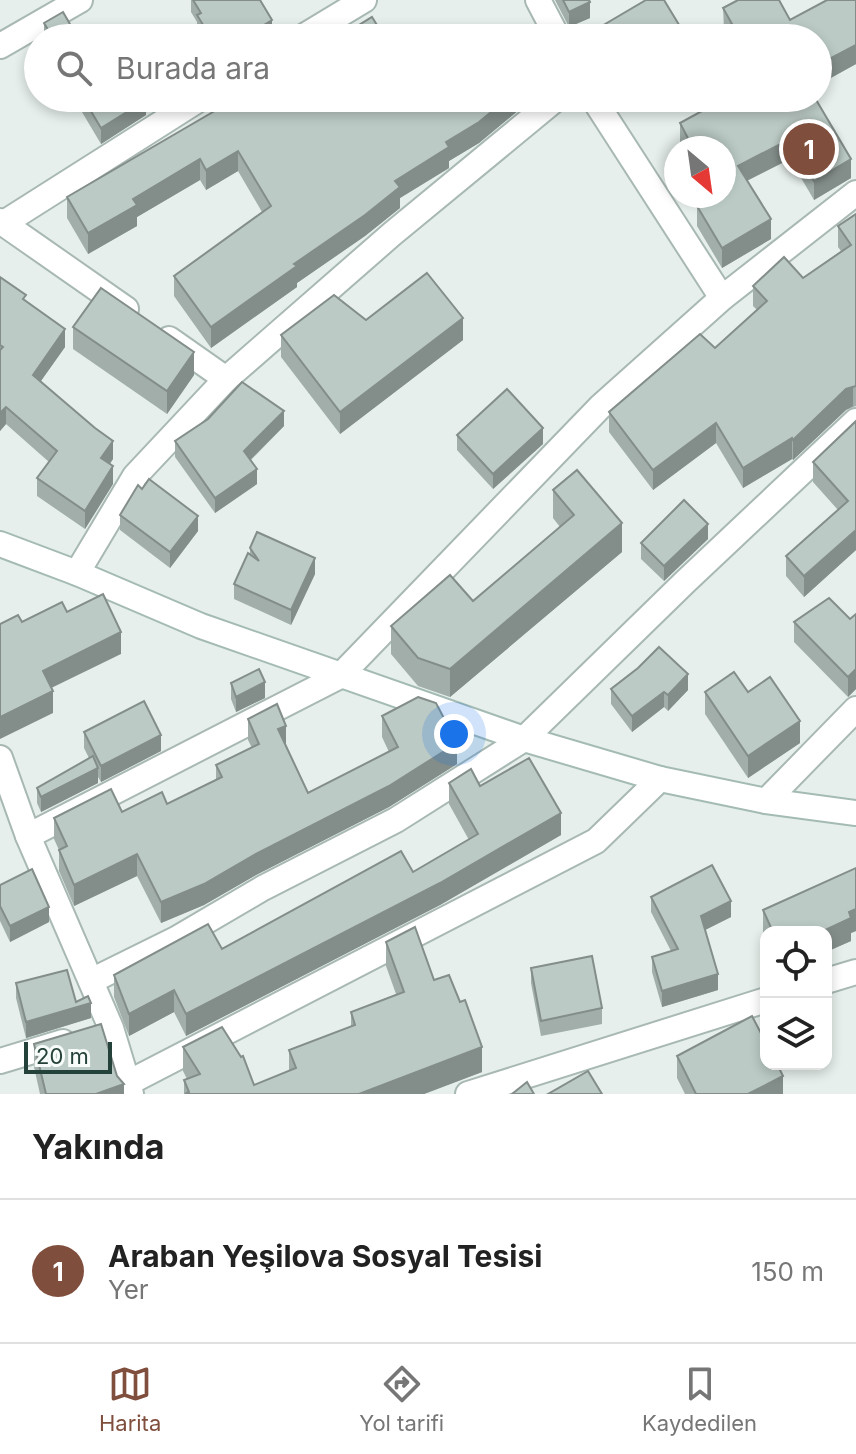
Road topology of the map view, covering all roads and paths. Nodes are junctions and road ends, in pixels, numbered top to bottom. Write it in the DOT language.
graph roads {
  1 [pos="80,0"];
  2 [pos="364,0"];
  3 [pos="538,0"];
  4 [pos="38,24"];
  5 [pos="324,24"];
  6 [pos="551,24"];
  7 [pos="24,32"];
  8 [pos="0,46"];
  9 [pos="179,112"];
  10 [pos="540,112"];
  11 [pos="602,112"];
  12 [pos="856,193"];
  13 [pos="2,222"];
  14 [pos="722,298"];
  15 [pos="226,379"];
  16 [pos="856,421"];
  17 [pos="0,544"];
  18 [pos="77,573"];
  19 [pos="340,676"];
  20 [pos="856,709"];
  21 [pos="524,739"];
  22 [pos="0,758"];
  23 [pos="660,779"];
  24 [pos="7,797"];
  25 [pos="766,801"];
  26 [pos="856,813"];
  27 [pos="28,836"];
  28 [pos="856,972"];
  29 [pos="832,979"];
  30 [pos="91,981"];
  31 [pos="760,1002"];
  32 [pos="111,1028"];
  33 [pos="0,1061"];
  34 [pos="129,1088"];
  35 [pos="468,1094"];
  1 -- 4 [label="street"];
  2 -- 5 [label="street"];
  3 -- 6 [label="street"];
  7 -- 8 [label="street"];
  9 -- 13 [label="street"];
  10 -- 15 [label="street"];
  11 -- 14 [label="street"];
  12 -- 14 [label="street"];
  13 -- 15 [label="street"];
  14 -- 19 [label="street"];
  15 -- 18 [label="street"];
  16 -- 21 [label="street"];
  17 -- 18 [label="street"];
  18 -- 19 [label="street"];
  19 -- 21 [label="street"];
  19 -- 27 [label="street"];
  20 -- 25 [label="street"];
  21 -- 23 [label="street"];
  21 -- 30 [label="street"];
  22 -- 24 [label="street"];
  23 -- 25 [label="street"];
  23 -- 34 [label="street"];
  24 -- 27 [label="street"];
  25 -- 26 [label="street"];
  27 -- 30 [label="street"];
  28 -- 29 [label="street"];
  30 -- 32 [label="street"];
  31 -- 35 [label="street"];
  32 -- 33 [label="street"];
  32 -- 34 [label="street"];
}
